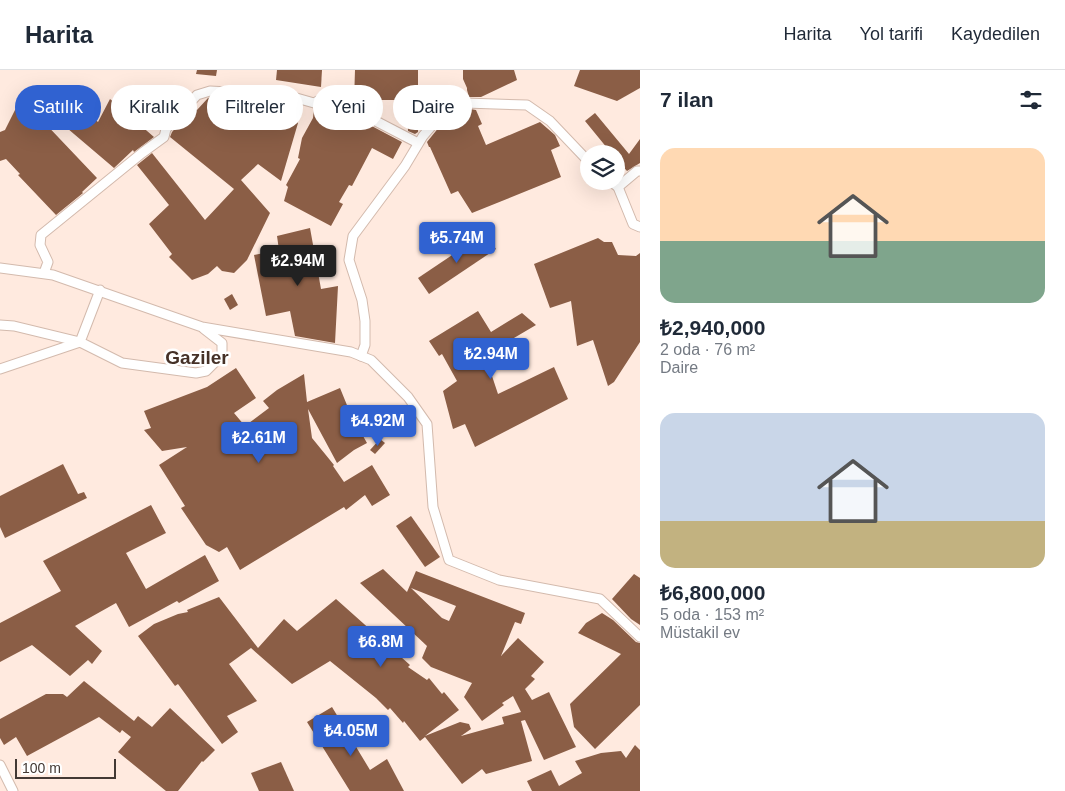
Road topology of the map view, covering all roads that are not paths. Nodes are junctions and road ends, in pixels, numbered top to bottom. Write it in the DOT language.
graph roads {
  1 [pos="418,143"];
  2 [pos="580,153"];
  3 [pos="640,171"];
  4 [pos="625,181"];
  5 [pos="619,190"];
  6 [pos="640,228"];
  7 [pos="0,268"];
  8 [pos="44,274"];
  9 [pos="100,290"];
  10 [pos="0,325"];
  11 [pos="202,327"];
  12 [pos="80,342"];
  13 [pos="360,356"];
  14 [pos="0,369"];
  15 [pos="640,637"];
  16 [pos="0,765"];
  17 [pos="13,791"];
  1 -- 2 [label="street"];
  1 -- 8 [label="street"];
  1 -- 13 [label="street"];
  3 -- 4 [label="street"];
  5 -- 6 [label="street"];
  7 -- 8 [label="street"];
  8 -- 9 [label="street"];
  9 -- 11 [label="street"];
  9 -- 12 [label="street"];
  10 -- 12 [label="street"];
  11 -- 12 [label="street"];
  11 -- 13 [label="street"];
  12 -- 14 [label="street"];
  13 -- 15 [label="street"];
  16 -- 17 [label="street"];
}
